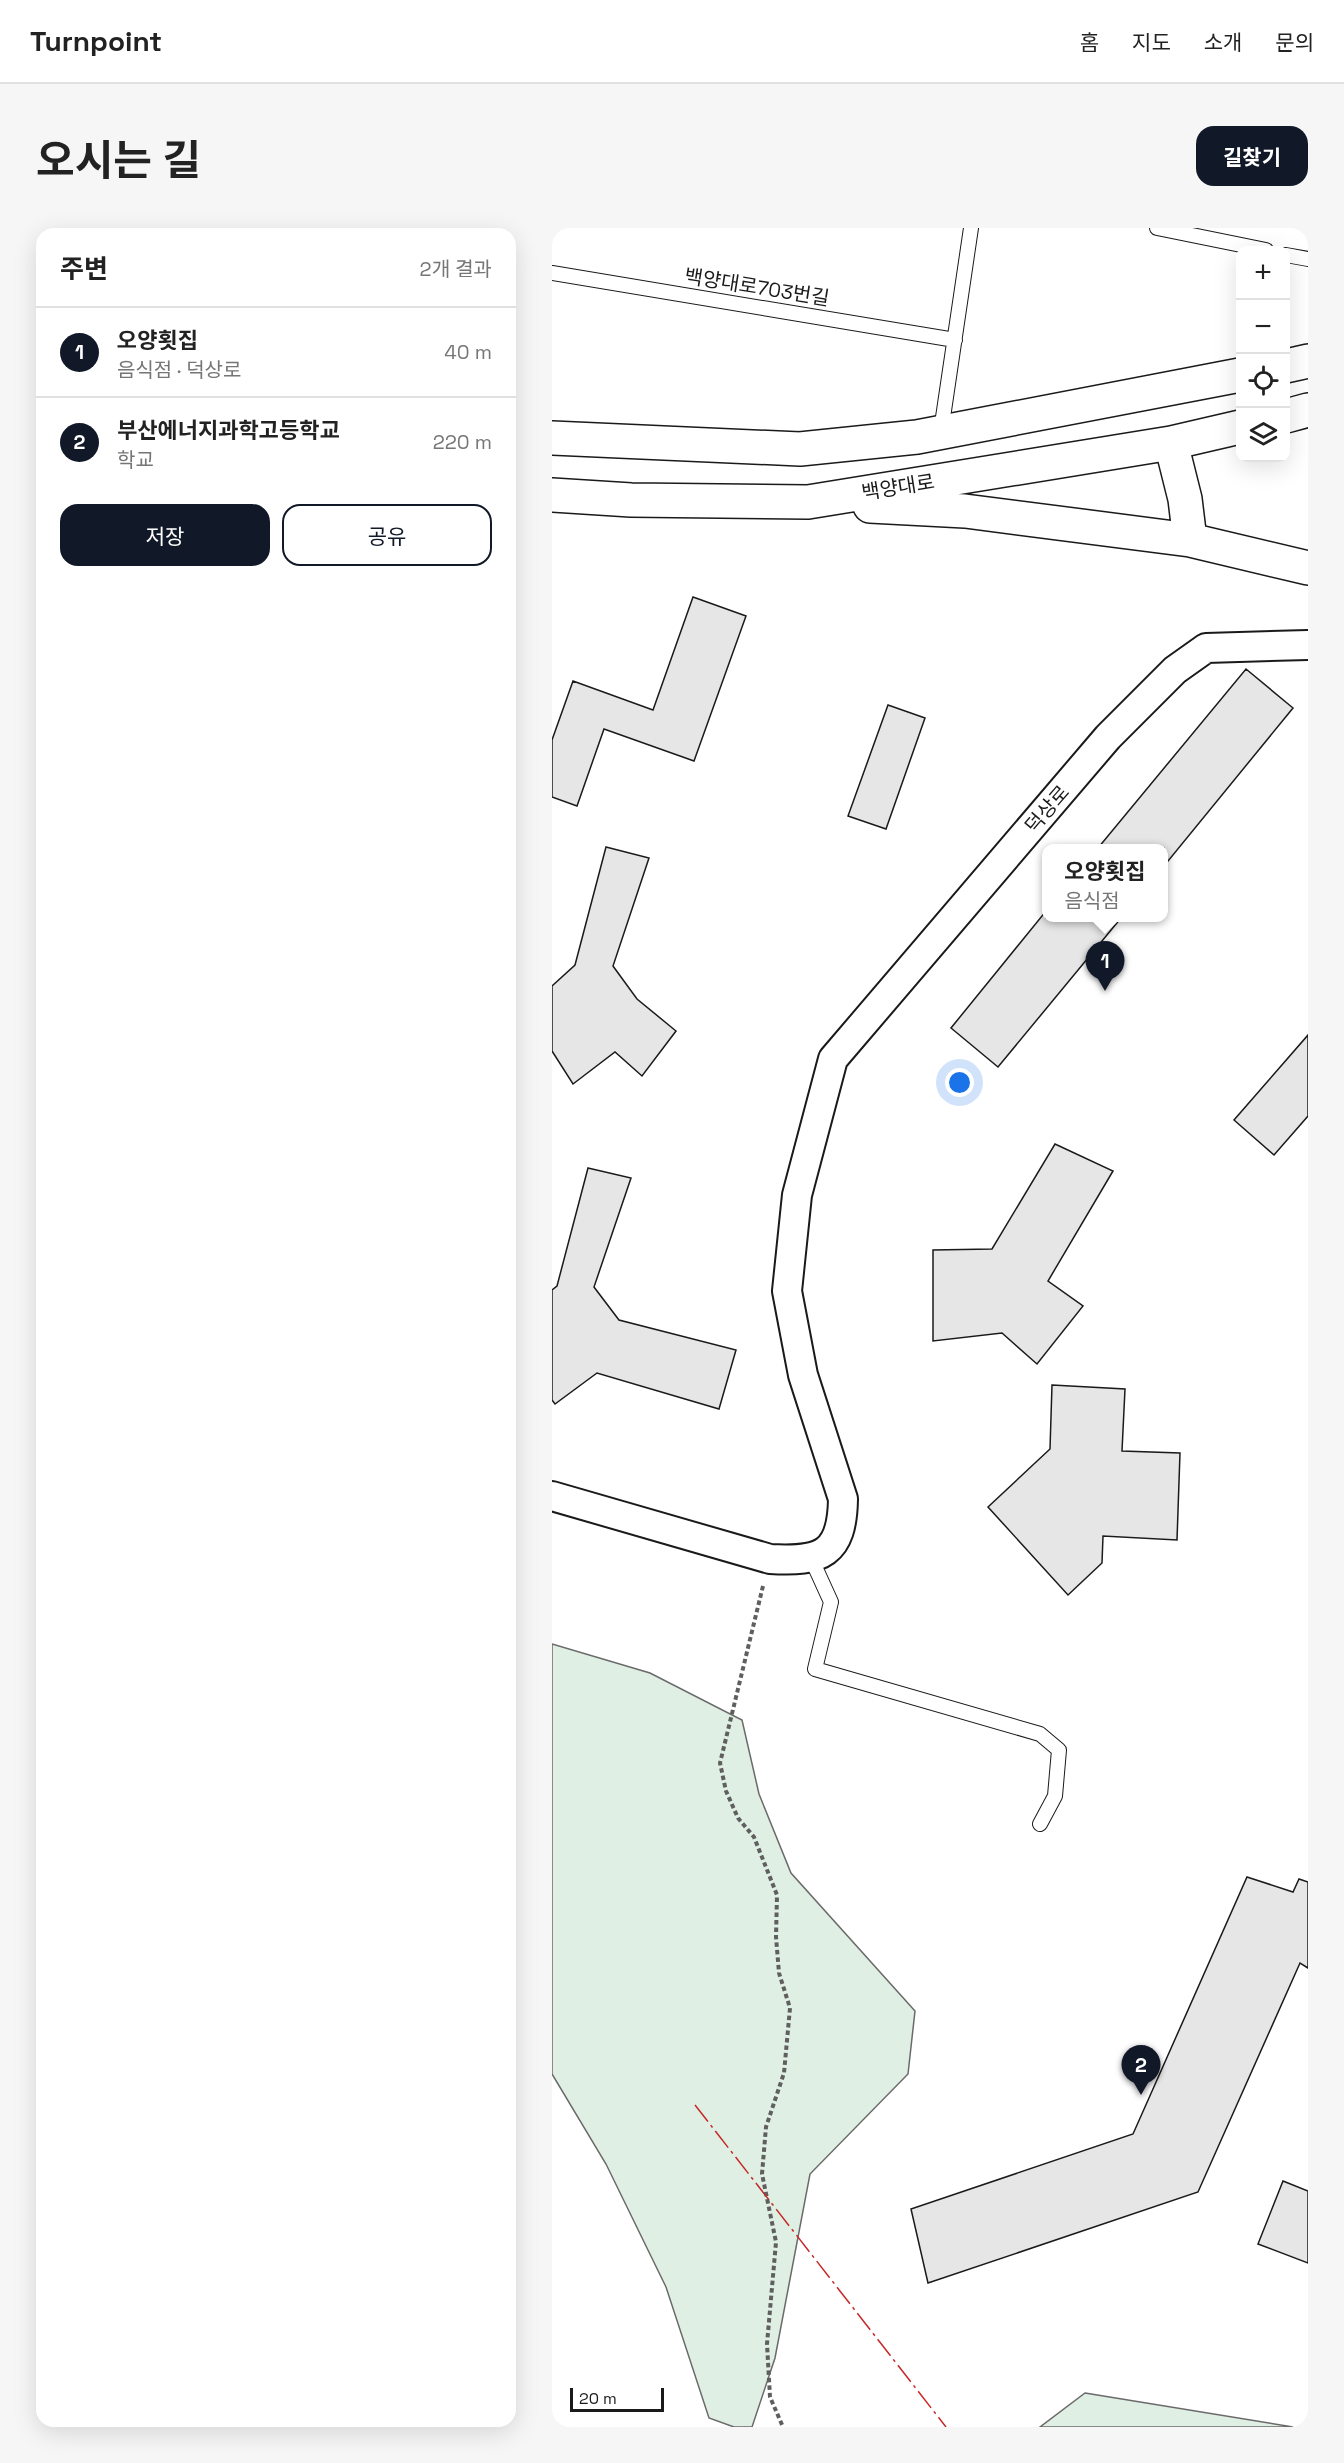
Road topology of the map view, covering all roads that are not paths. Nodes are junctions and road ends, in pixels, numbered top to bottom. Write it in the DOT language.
graph roads {
  1 [pos="971,228"];
  2 [pos="1157,228"];
  3 [pos="1246,246"];
  4 [pos="1290,256"];
  5 [pos="1308,259"];
  6 [pos="552,273"];
  7 [pos="955,340"];
  8 [pos="1308,361"];
  9 [pos="1290,365"];
  10 [pos="1236,376"];
  11 [pos="1308,410"];
  12 [pos="1290,415"];
  13 [pos="1236,428"];
  14 [pos="941,432"];
  15 [pos="552,438"];
  16 [pos="1171,443"];
  17 [pos="552,495"];
  18 [pos="808,502"];
  19 [pos="1190,540"];
  20 [pos="1308,568"];
  21 [pos="1308,645"];
  22 [pos="552,1496"];
  23 [pos="811,1558"];
  24 [pos="1040,1824"];
  1 -- 7 [label="lane"];
  2 -- 3 [label="lane"];
  4 -- 5 [label="lane"];
  6 -- 7 [label="lane, 백양대로703번길"];
  7 -- 14 [label="lane"];
  8 -- 9 [label="main road"];
  10 -- 14 [label="main road"];
  11 -- 12 [label="main road"];
  13 -- 16 [label="main road, 백양대로"];
  14 -- 15 [label="main road"];
  16 -- 18 [label="main road, 백양대로"];
  16 -- 19 [label="main road"];
  17 -- 18 [label="main road, 백양대로"];
  18 -- 19 [label="main road"];
  19 -- 20 [label="main road"];
  21 -- 23 [label="street, 덕상로"];
  22 -- 23 [label="street"];
  23 -- 24 [label="lane"];
}
